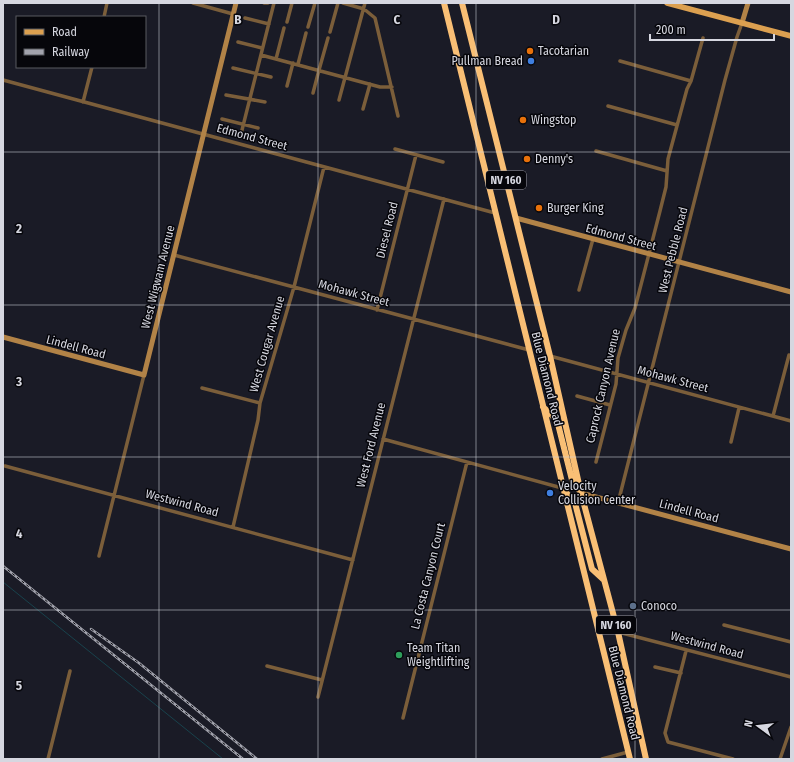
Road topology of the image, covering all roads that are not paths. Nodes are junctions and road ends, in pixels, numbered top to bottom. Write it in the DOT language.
graph roads {
  1 [pos="107,3"];
  2 [pos="193,3"];
  3 [pos="236,3"];
  4 [pos="264,3"];
  5 [pos="268,3"];
  6 [pos="274,3"];
  7 [pos="292,3"];
  8 [pos="315,3"];
  9 [pos="338,3"];
  10 [pos="343,3"];
  11 [pos="365,3"];
  12 [pos="444,3"];
  13 [pos="462,3"];
  14 [pos="667,3"];
  15 [pos="748,3"];
  16 [pos="364,9"];
  17 [pos="233,14"];
  18 [pos="104,16"];
  19 [pos="246,18"];
  20 [pos="287,22"];
  21 [pos="742,23"];
  22 [pos="269,24"];
  23 [pos="308,26"];
  24 [pos="284,28"];
  25 [pos="330,32"];
  26 [pos="306,33"];
  27 [pos="791,36"];
  28 [pos="328,38"];
  29 [pos="703,38"];
  30 [pos="238,42"];
  31 [pos="262,48"];
  32 [pos="261,55"];
  33 [pos="276,59"];
  34 [pos="620,61"];
  35 [pos="293,63"];
  36 [pos="298,64"];
  37 [pos="92,68"];
  38 [pos="233,68"];
  39 [pos="319,70"];
  40 [pos="256,74"];
  41 [pos="271,77"];
  42 [pos="345,77"];
  43 [pos="3,80"];
  44 [pos="691,81"];
  45 [pos="370,84"];
  46 [pos="287,86"];
  47 [pos="392,87"];
  48 [pos="312,93"];
  49 [pos="226,95"];
  50 [pos="339,100"];
  51 [pos="249,101"];
  52 [pos="83,102"];
  53 [pos="265,102"];
  54 [pos="608,106"];
  55 [pos="363,109"];
  56 [pos="398,116"];
  57 [pos="222,119"];
  58 [pos="243,124"];
  59 [pos="677,125"];
  60 [pos="258,128"];
  61 [pos="204,134"];
  62 [pos="240,134"];
  63 [pos="395,149"];
  64 [pos="596,151"];
  65 [pos="416,155"];
  66 [pos="443,162"];
  67 [pos="324,167"];
  68 [pos="667,171"];
  69 [pos="407,189"];
  70 [pos="444,199"];
  71 [pos="495,213"];
  72 [pos="516,218"];
  73 [pos="593,239"];
  74 [pos="649,254"];
  75 [pos="174,255"];
  76 [pos="680,263"];
  77 [pos="294,287"];
  78 [pos="579,290"];
  79 [pos="791,292"];
  80 [pos="377,310"];
  81 [pos="413,319"];
  82 [pos="3,337"];
  83 [pos="529,350"];
  84 [pos="789,355"];
  85 [pos="550,356"];
  86 [pos="617,374"];
  87 [pos="144,375"];
  88 [pos="649,383"];
  89 [pos="202,388"];
  90 [pos="577,396"];
  91 [pos="260,403"];
  92 [pos="610,404"];
  93 [pos="542,406"];
  94 [pos="739,408"];
  95 [pos="773,416"];
  96 [pos="791,421"];
  97 [pos="383,439"];
  98 [pos="731,442"];
  99 [pos="467,462"];
  100 [pos="596,462"];
  101 [pos="5,466"];
  102 [pos="562,488"];
  103 [pos="581,493"];
  104 [pos="114,495"];
  105 [pos="618,503"];
  106 [pos="233,528"];
  107 [pos="791,549"];
  108 [pos="99,556"];
  109 [pos="353,560"];
  110 [pos="604,580"];
  111 [pos="724,625"];
  112 [pos="618,632"];
  113 [pos="791,642"];
  114 [pos="686,650"];
  115 [pos="267,666"];
  116 [pos="655,666"];
  117 [pos="70,671"];
  118 [pos="681,673"];
  119 [pos="791,678"];
  120 [pos="322,680"];
  121 [pos="318,697"];
  122 [pos="403,718"];
  123 [pos="791,727"];
  124 [pos="628,752"];
  125 [pos="48,759"];
  126 [pos="602,759"];
  127 [pos="630,759"];
  128 [pos="646,759"];
  129 [pos="733,759"];
  130 [pos="780,759"];
  1 -- 18 [label="street"];
  2 -- 17 [label="street"];
  3 -- 17 [label="street, West Wigwam Avenue"];
  4 -- 5 [label="street"];
  6 -- 22 [label="street"];
  7 -- 20 [label="street"];
  8 -- 23 [label="street"];
  9 -- 25 [label="street"];
  10 -- 16 [label="street"];
  11 -- 16 [label="street"];
  12 -- 71 [label="highway, Blue Diamond Road / NV 160"];
  13 -- 72 [label="highway, Blue Diamond Road / NV 160"];
  14 -- 21 [label="main road"];
  15 -- 21 [label="street, West Pebble Road"];
  16 -- 42 [label="street"];
  16 -- 47 [label="street"];
  17 -- 61 [label="street, West Wigwam Avenue"];
  19 -- 22 [label="street"];
  21 -- 27 [label="main road"];
  21 -- 76 [label="street, West Pebble Road"];
  22 -- 31 [label="street"];
  24 -- 33 [label="street"];
  26 -- 36 [label="street"];
  28 -- 39 [label="street"];
  29 -- 44 [label="street, Caprock Canyon Avenue"];
  30 -- 31 [label="street"];
  31 -- 32 [label="street"];
  32 -- 33 [label="street"];
  32 -- 40 [label="street"];
  33 -- 35 [label="street"];
  34 -- 44 [label="street"];
  35 -- 36 [label="street"];
  35 -- 46 [label="street"];
  36 -- 39 [label="street"];
  37 -- 52 [label="street"];
  38 -- 40 [label="street"];
  39 -- 42 [label="street"];
  39 -- 48 [label="street"];
  40 -- 41 [label="street"];
  40 -- 51 [label="street"];
  42 -- 45 [label="street"];
  42 -- 50 [label="street"];
  43 -- 52 [label="street, Edmond Street"];
  44 -- 59 [label="street, Caprock Canyon Avenue"];
  45 -- 47 [label="street"];
  45 -- 55 [label="street"];
  47 -- 56 [label="street"];
  49 -- 51 [label="street"];
  51 -- 53 [label="street"];
  51 -- 58 [label="street"];
  52 -- 61 [label="street, Edmond Street"];
  54 -- 59 [label="street"];
  57 -- 58 [label="street"];
  58 -- 60 [label="street"];
  58 -- 62 [label="street"];
  59 -- 68 [label="street, Caprock Canyon Avenue"];
  61 -- 67 [label="street, Edmond Street"];
  61 -- 75 [label="street, West Wigwam Avenue"];
  63 -- 65 [label="street"];
  64 -- 68 [label="street"];
  65 -- 66 [label="street"];
  65 -- 69 [label="street, Diesel Road"];
  67 -- 69 [label="street, Edmond Street"];
  67 -- 77 [label="street, West Cougar Avenue"];
  68 -- 74 [label="street, Caprock Canyon Avenue"];
  69 -- 70 [label="street, Edmond Street"];
  69 -- 80 [label="street, Diesel Road"];
  70 -- 71 [label="street, Edmond Street"];
  70 -- 81 [label="street, West Ford Avenue"];
  71 -- 83 [label="highway, Blue Diamond Road / NV 160"];
  72 -- 73 [label="street, Edmond Street"];
  72 -- 85 [label="highway, Blue Diamond Road / NV 160"];
  73 -- 74 [label="street, Edmond Street"];
  73 -- 78 [label="street"];
  74 -- 76 [label="street, Edmond Street"];
  74 -- 86 [label="street, Caprock Canyon Avenue"];
  75 -- 77 [label="street, Mohawk Street"];
  75 -- 87 [label="street, West Wigwam Avenue"];
  76 -- 79 [label="street, Edmond Street"];
  76 -- 88 [label="street, West Pebble Road"];
  77 -- 80 [label="street, Mohawk Street"];
  77 -- 91 [label="street, West Cougar Avenue"];
  80 -- 81 [label="street, Mohawk Street"];
  81 -- 83 [label="street, Mohawk Street"];
  81 -- 97 [label="street, West Ford Avenue"];
  82 -- 87 [label="street, Lindell Road"];
  83 -- 93 [label="highway, Blue Diamond Road / NV 160"];
  84 -- 95 [label="street"];
  85 -- 86 [label="street, Mohawk Street"];
  85 -- 103 [label="highway, Blue Diamond Road / NV 160"];
  86 -- 88 [label="street, Mohawk Street"];
  86 -- 92 [label="street, Caprock Canyon Avenue"];
  87 -- 104 [label="street, West Wigwam Avenue"];
  88 -- 94 [label="street, Mohawk Street"];
  88 -- 105 [label="street, West Pebble Road"];
  89 -- 91 [label="street"];
  90 -- 92 [label="street"];
  91 -- 106 [label="street, West Cougar Avenue"];
  92 -- 100 [label="street, Caprock Canyon Avenue"];
  93 -- 102 [label="highway, Blue Diamond Road / NV 160"];
  93 -- 103 [label="highway"];
  94 -- 95 [label="street, Mohawk Street"];
  94 -- 98 [label="street"];
  95 -- 96 [label="street, Mohawk Street"];
  97 -- 99 [label="street"];
  97 -- 109 [label="street, West Ford Avenue"];
  99 -- 102 [label="street"];
  99 -- 122 [label="street, La Costa Canyon Court"];
  101 -- 104 [label="street, Westwind Road"];
  102 -- 110 [label="highway"];
  102 -- 124 [label="highway, Blue Diamond Road / NV 160"];
  103 -- 105 [label="street, Lindell Road"];
  103 -- 110 [label="highway, Blue Diamond Road / NV 160"];
  104 -- 106 [label="street, Westwind Road"];
  104 -- 108 [label="street, West Wigwam Avenue"];
  105 -- 107 [label="street, Lindell Road"];
  106 -- 109 [label="street, Westwind Road"];
  109 -- 120 [label="street, West Ford Avenue"];
  110 -- 112 [label="highway, Blue Diamond Road / NV 160"];
  111 -- 113 [label="street"];
  112 -- 114 [label="street, Westwind Road"];
  112 -- 128 [label="highway, Blue Diamond Road / NV 160"];
  114 -- 118 [label="street"];
  114 -- 119 [label="street, Westwind Road"];
  115 -- 120 [label="street"];
  116 -- 118 [label="street"];
  117 -- 125 [label="street"];
  118 -- 129 [label="street"];
  120 -- 121 [label="street, West Ford Avenue"];
  123 -- 130 [label="street"];
  124 -- 126 [label="street"];
  124 -- 127 [label="highway, Blue Diamond Road / NV 160"];
}
